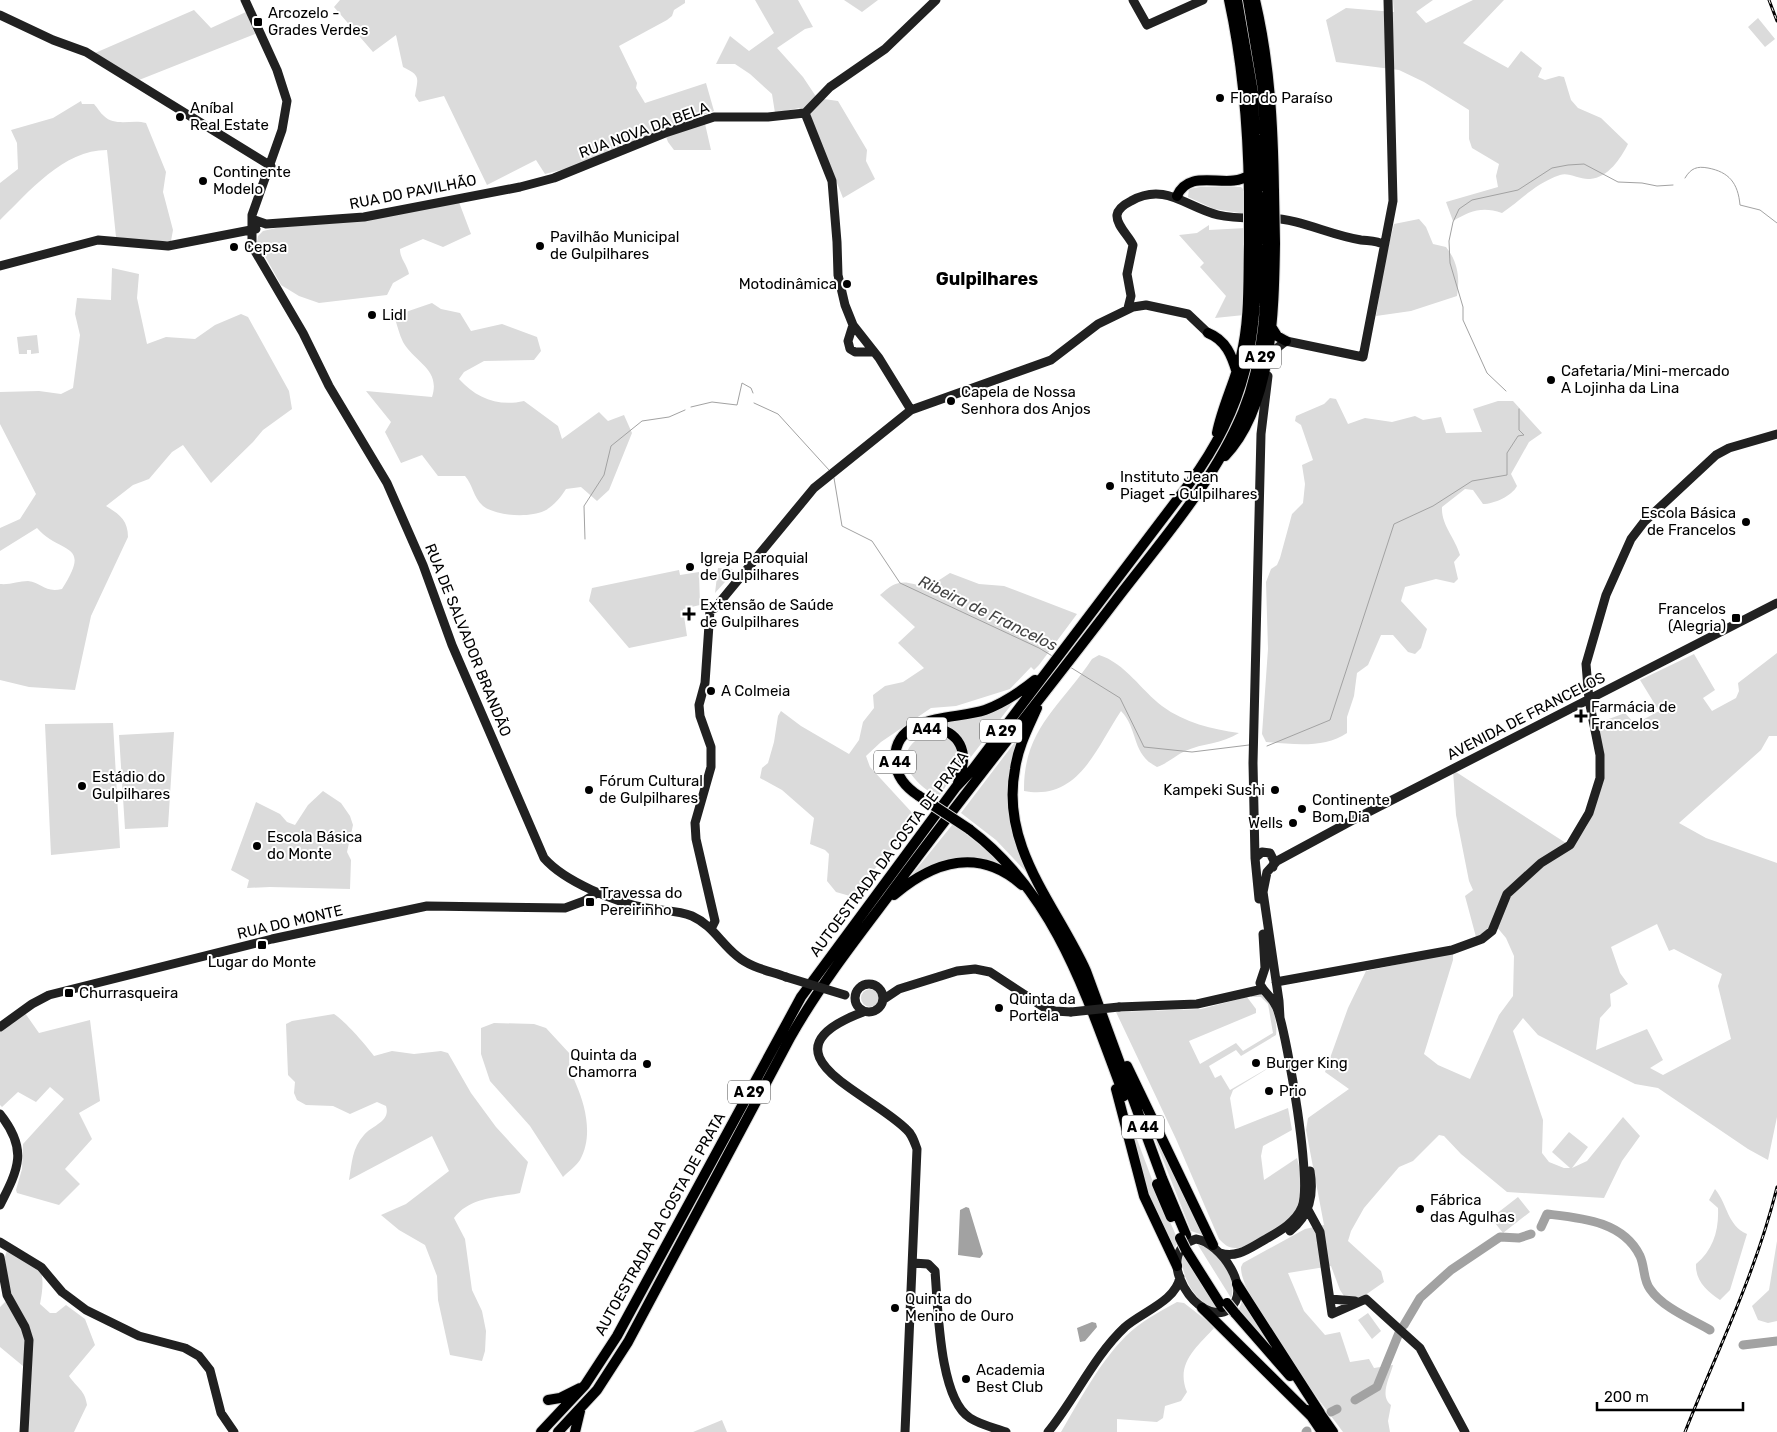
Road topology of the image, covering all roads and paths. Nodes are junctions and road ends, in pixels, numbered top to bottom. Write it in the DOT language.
graph roads {
  1 [pos="245,0"];
  2 [pos="936,0"];
  3 [pos="1133,0"];
  4 [pos="1203,0"];
  5 [pos="1229,0"];
  6 [pos="1237,0"];
  7 [pos="1248,0"];
  8 [pos="1255,0"];
  9 [pos="1388,0"];
  10 [pos="0,16"];
  11 [pos="805,113"];
  12 [pos="271,166"];
  13 [pos="1248,176"];
  14 [pos="554,178"];
  15 [pos="1259,191"];
  16 [pos="1180,198"];
  17 [pos="252,219"];
  18 [pos="276,224"];
  19 [pos="251,231"];
  20 [pos="1386,234"];
  21 [pos="1373,243"];
  22 [pos="1262,244"];
  23 [pos="1384,245"];
  24 [pos="1382,255"];
  25 [pos="0,266"];
  26 [pos="1131,296"];
  27 [pos="1140,305"];
  28 [pos="1128,308"];
  29 [pos="853,326"];
  30 [pos="1272,328"];
  31 [pos="1208,333"];
  32 [pos="851,336"];
  33 [pos="864,339"];
  34 [pos="1291,342"];
  35 [pos="860,351"];
  36 [pos="873,352"];
  37 [pos="1237,374"];
  38 [pos="911,410"];
  39 [pos="1777,434"];
  40 [pos="1215,444"];
  41 [pos="1219,462"];
  42 [pos="1777,603"];
  43 [pos="1044,673"];
  44 [pos="1040,700"];
  45 [pos="1589,700"];
  46 [pos="1255,743"];
  47 [pos="956,787"];
  48 [pos="920,794"];
  49 [pos="970,827"];
  50 [pos="1268,853"];
  51 [pos="1287,854"];
  52 [pos="1255,858"];
  53 [pos="1257,869"];
  54 [pos="1270,869"];
  55 [pos="597,893"];
  56 [pos="1032,893"];
  57 [pos="1043,895"];
  58 [pos="880,907"];
  59 [pos="712,928"];
  60 [pos="1276,981"];
  61 [pos="1263,984"];
  62 [pos="879,988"];
  63 [pos="899,989"];
  64 [pos="857,992"];
  65 [pos="845,995"];
  66 [pos="884,999"];
  67 [pos="858,1006"];
  68 [pos="1104,1017"];
  69 [pos="1280,1018"];
  70 [pos="0,1027"];
  71 [pos="1104,1042"];
  72 [pos="0,1114"];
  73 [pos="1300,1129"];
  74 [pos="0,1205"];
  75 [pos="1303,1213"];
  76 [pos="1183,1236"];
  77 [pos="0,1242"];
  78 [pos="1216,1249"];
  79 [pos="0,1257"];
  80 [pos="913,1263"];
  81 [pos="1177,1266"];
  82 [pos="1180,1277"];
  83 [pos="1235,1279"];
  84 [pos="1168,1297"];
  85 [pos="1192,1297"];
  86 [pos="1330,1299"];
  87 [pos="1362,1300"];
  88 [pos="1202,1308"];
  89 [pos="585,1385"];
  90 [pos="548,1400"];
  91 [pos="581,1408"];
  92 [pos="1066,1411"];
  93 [pos="1315,1414"];
  94 [pos="24,1432"];
  95 [pos="234,1432"];
  96 [pos="541,1432"];
  97 [pos="558,1432"];
  98 [pos="575,1432"];
  99 [pos="905,1432"];
  100 [pos="1006,1432"];
  101 [pos="1048,1432"];
  102 [pos="1056,1432"];
  103 [pos="1322,1432"];
  104 [pos="1333,1432"];
  105 [pos="1465,1432"];
  1 -- 12 [label="street, RUA DE SALVADOR BRANDÃO"];
  2 -- 11 [label="street"];
  3 -- 4 [label="street"];
  5 -- 13 [label="highway, A 29"];
  6 -- 15 [label="highway, A 29"];
  7 -- 15 [label="highway, A 29"];
  8 -- 15 [label="highway, A 29"];
  9 -- 20 [label="street"];
  10 -- 12 [label="street"];
  11 -- 14 [label="street, RUA NOVA DA BELA"];
  11 -- 29 [label="street"];
  12 -- 17 [label="street, RUA DE SALVADOR BRANDÃO"];
  13 -- 15 [label="highway, A 29"];
  13 -- 16 [label="highway"];
  14 -- 18 [label="street, RUA DO PAVILHÃO"];
  15 -- 16 [label="highway"];
  15 -- 22 [label="highway, A 29, bridge"];
  15 -- 22 [label="highway, A 29, bridge"];
  16 -- 21 [label="street"];
  16 -- 26 [label="street"];
  17 -- 18 [label="street, RUA DO PAVILHÃO"];
  17 -- 19 [label="street, RUA DE SALVADOR BRANDÃO"];
  18 -- 19 [label="street, RUA DO PAVILHÃO"];
  19 -- 25 [label="street, RUA DO PAVILHÃO"];
  19 -- 55 [label="street, RUA DE SALVADOR BRANDÃO"];
  20 -- 21 [label="street"];
  20 -- 23 [label="street"];
  21 -- 23 [label="street"];
  21 -- 24 [label="street"];
  22 -- 30 [label="highway, A 29"];
  22 -- 37 [label="highway, A 29"];
  22 -- 40 [label="highway, AUTOESTRADA DA COSTA DE PRATA / A 29"];
  22 -- 41 [label="highway, AUTOESTRADA DA COSTA DE PRATA / A 29"];
  23 -- 24 [label="street"];
  24 -- 34 [label="street"];
  26 -- 27 [label="street"];
  26 -- 28 [label="street"];
  27 -- 28 [label="street"];
  27 -- 31 [label="street"];
  28 -- 38 [label="street"];
  29 -- 32 [label="street"];
  29 -- 33 [label="street"];
  30 -- 34 [label="highway"];
  30 -- 41 [label="highway, A 29"];
  31 -- 37 [label="highway"];
  32 -- 33 [label="street"];
  32 -- 35 [label="street"];
  33 -- 35 [label="street"];
  33 -- 36 [label="street"];
  34 -- 46 [label="street"];
  35 -- 36 [label="street"];
  36 -- 38 [label="street"];
  37 -- 40 [label="highway, A 29"];
  38 -- 59 [label="street"];
  39 -- 45 [label="street"];
  40 -- 43 [label="highway, AUTOESTRADA DA COSTA DE PRATA / A 29"];
  41 -- 44 [label="highway, AUTOESTRADA DA COSTA DE PRATA / A 29"];
  42 -- 45 [label="street, AVENIDA DE FRANCELOS"];
  43 -- 47 [label="highway, AUTOESTRADA DA COSTA DE PRATA / A 29"];
  43 -- 48 [label="highway, A 44"];
  44 -- 57 [label="highway, A 44"];
  44 -- 58 [label="highway, AUTOESTRADA DA COSTA DE PRATA / A 29"];
  45 -- 51 [label="street, AVENIDA DE FRANCELOS"];
  45 -- 60 [label="street"];
  46 -- 50 [label="street"];
  46 -- 52 [label="street"];
  47 -- 48 [label="highway, A44"];
  47 -- 89 [label="highway, AUTOESTRADA DA COSTA DE PRATA / A 29"];
  48 -- 49 [label="highway, A 44, bridge"];
  49 -- 56 [label="highway, A 44"];
  49 -- 57 [label="highway"];
  50 -- 51 [label="street, AVENIDA DE FRANCELOS"];
  50 -- 52 [label="street"];
  50 -- 54 [label="street"];
  51 -- 54 [label="street, AVENIDA DE FRANCELOS"];
  52 -- 53 [label="street"];
  53 -- 54 [label="street"];
  53 -- 61 [label="street"];
  54 -- 60 [label="street"];
  55 -- 59 [label="street, RUA DE SALVADOR BRANDÃO"];
  55 -- 70 [label="street, RUA DO MONTE"];
  56 -- 58 [label="highway, A 44"];
  56 -- 71 [label="highway, A 44"];
  57 -- 68 [label="highway, A 44"];
  58 -- 91 [label="highway, AUTOESTRADA DA COSTA DE PRATA / A 29"];
  59 -- 65 [label="street, RUA DE SALVADOR BRANDÃO, bridge"];
  60 -- 61 [label="street"];
  60 -- 61 [label="street"];
  60 -- 69 [label="street"];
  61 -- 63 [label="street, bridge"];
  61 -- 69 [label="street"];
  62 -- 63 [label="street"];
  62 -- 64 [label="street"];
  62 -- 66 [label="street"];
  63 -- 66 [label="street"];
  64 -- 65 [label="street"];
  64 -- 67 [label="street"];
  65 -- 67 [label="street"];
  66 -- 67 [label="street"];
  67 -- 80 [label="street"];
  68 -- 76 [label="highway, A 44"];
  68 -- 78 [label="highway"];
  69 -- 73 [label="street"];
  71 -- 76 [label="highway, A 44"];
  71 -- 81 [label="highway"];
  72 -- 74 [label="street"];
  73 -- 75 [label="street"];
  73 -- 75 [label="street"];
  75 -- 78 [label="street"];
  75 -- 83 [label="street"];
  75 -- 86 [label="street"];
  76 -- 93 [label="highway, A 44"];
  77 -- 95 [label="street"];
  78 -- 81 [label="street"];
  78 -- 83 [label="street"];
  79 -- 94 [label="street"];
  80 -- 99 [label="street"];
  80 -- 100 [label="street"];
  81 -- 82 [label="street"];
  82 -- 84 [label="street"];
  82 -- 85 [label="street"];
  83 -- 88 [label="street"];
  83 -- 93 [label="highway"];
  84 -- 85 [label="street"];
  84 -- 92 [label="street"];
  85 -- 88 [label="street"];
  86 -- 87 [label="street"];
  86 -- 87 [label="street"];
  87 -- 105 [label="street"];
  88 -- 93 [label="highway"];
  89 -- 90 [label="highway"];
  89 -- 96 [label="highway, AUTOESTRADA DA COSTA DE PRATA / A 29"];
  91 -- 97 [label="highway, AUTOESTRADA DA COSTA DE PRATA / A 29"];
  91 -- 98 [label="highway"];
  92 -- 101 [label="street"];
  92 -- 102 [label="street"];
  93 -- 103 [label="highway, A 44"];
  93 -- 104 [label="highway, A 44"];
}
